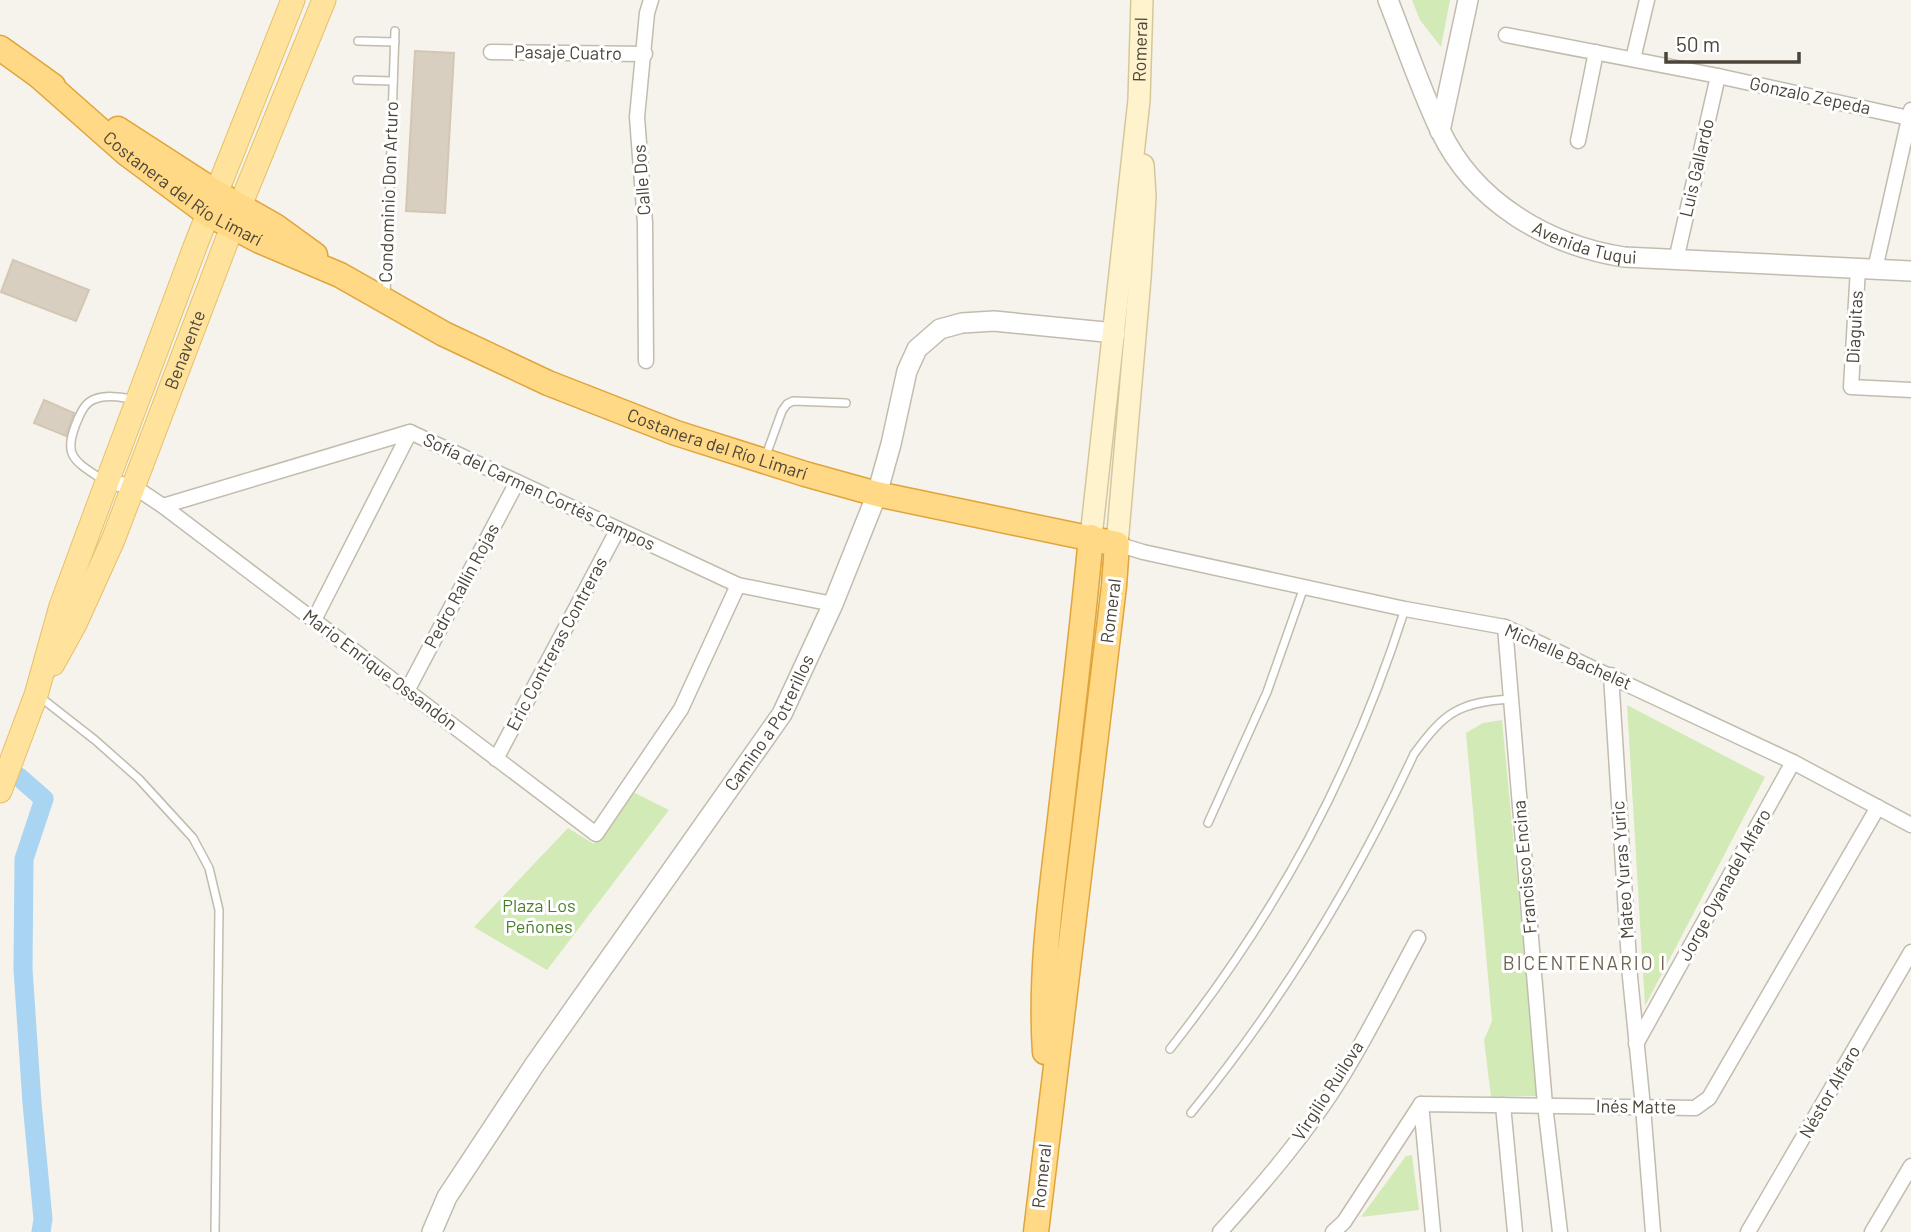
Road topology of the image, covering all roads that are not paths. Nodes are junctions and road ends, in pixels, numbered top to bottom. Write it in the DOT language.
graph roads {
  1 [pos="293,0"];
  2 [pos="324,0"];
  3 [pos="651,0"];
  4 [pos="1142,0"];
  5 [pos="1388,0"];
  6 [pos="1468,0"];
  7 [pos="1647,0"];
  8 [pos="395,31"];
  9 [pos="1506,35"];
  10 [pos="358,41"];
  11 [pos="395,42"];
  12 [pos="0,48"];
  13 [pos="491,52"];
  14 [pos="1596,52"];
  15 [pos="645,54"];
  16 [pos="1633,59"];
  17 [pos="1718,76"];
  18 [pos="357,80"];
  19 [pos="393,81"];
  20 [pos="1139,100"];
  21 [pos="1910,113"];
  22 [pos="1440,131"];
  23 [pos="1578,141"];
  24 [pos="213,203"];
  25 [pos="236,217"];
  26 [pos="1676,260"];
  27 [pos="1867,268"];
  28 [pos="1911,271"];
  29 [pos="386,303"];
  30 [pos="1115,333"];
  31 [pos="646,361"];
  32 [pos="1911,390"];
  33 [pos="139,399"];
  34 [pos="846,404"];
  35 [pos="410,432"];
  36 [pos="764,462"];
  37 [pos="107,482"];
  38 [pos="517,482"];
  39 [pos="133,486"];
  40 [pos="877,494"];
  41 [pos="163,506"];
  42 [pos="618,529"];
  43 [pos="1091,537"];
  44 [pos="1117,544"];
  45 [pos="738,585"];
  46 [pos="1304,587"];
  47 [pos="833,604"];
  48 [pos="1405,609"];
  49 [pos="314,620"];
  50 [pos="1505,627"];
  51 [pos="1611,675"];
  52 [pos="407,691"];
  53 [pos="36,695"];
  54 [pos="1511,698"];
  55 [pos="496,759"];
  56 [pos="1793,762"];
  57 [pos="0,791"];
  58 [pos="1878,807"];
  59 [pos="1208,822"];
  60 [pos="1911,825"];
  61 [pos="1418,939"];
  62 [pos="1911,953"];
  63 [pos="1636,1044"];
  64 [pos="1170,1049"];
  65 [pos="1421,1104"];
  66 [pos="1503,1105"];
  67 [pos="1545,1105"];
  68 [pos="1643,1107"];
  69 [pos="1191,1114"];
  70 [pos="1048,1120"];
  71 [pos="1911,1167"];
  72 [pos="1340,1229"];
  73 [pos="215,1232"];
  74 [pos="432,1232"];
  75 [pos="1036,1232"];
  76 [pos="1220,1232"];
  77 [pos="1433,1232"];
  78 [pos="1515,1232"];
  79 [pos="1560,1232"];
  80 [pos="1653,1232"];
  81 [pos="1748,1232"];
  82 [pos="1872,1232"];
  1 -- 24 [label="main road, Benavente"];
  2 -- 25 [label="main road, Benavente"];
  3 -- 15 [label="street, Calle Dos"];
  4 -- 20 [label="main road, Romeral"];
  5 -- 22 [label="street, Avenida Tuqui"];
  6 -- 22 [label="street"];
  7 -- 16 [label="street"];
  8 -- 11 [label="lane, Condominio Don Arturo"];
  9 -- 14 [label="street, Gonzalo Zepeda"];
  10 -- 11 [label="lane"];
  11 -- 19 [label="lane, Condominio Don Arturo"];
  12 -- 24 [label="highway, Costanera del Río Limarí"];
  13 -- 15 [label="street, Pasaje Cuatro"];
  14 -- 16 [label="street, Gonzalo Zepeda"];
  14 -- 23 [label="street"];
  15 -- 31 [label="street, Calle Dos"];
  16 -- 17 [label="street, Gonzalo Zepeda"];
  17 -- 21 [label="street, Gonzalo Zepeda"];
  17 -- 26 [label="street, Luis Gallardo"];
  18 -- 19 [label="lane, Condominio Don Arturo"];
  19 -- 29 [label="lane, Condominio Don Arturo"];
  20 -- 30 [label="main road, Romeral"];
  20 -- 44 [label="main road, Romeral"];
  21 -- 27 [label="street, Diaguitas"];
  22 -- 26 [label="street, Avenida Tuqui"];
  24 -- 25 [label="highway, Costanera del Río Limarí"];
  24 -- 33 [label="main road, Benavente"];
  25 -- 29 [label="highway, Costanera del Río Limarí"];
  25 -- 39 [label="main road, Benavente"];
  26 -- 27 [label="street, Avenida Tuqui"];
  27 -- 28 [label="street, Avenida Tuqui"];
  27 -- 32 [label="street, Diaguitas"];
  29 -- 36 [label="highway, Costanera del Río Limarí"];
  30 -- 40 [label="street, Camino a Potrerillos"];
  30 -- 43 [label="main road, Romeral"];
  33 -- 37 [label="main road, Benavente"];
  33 -- 37 [label="lane"];
  34 -- 36 [label="lane"];
  35 -- 38 [label="street, Sofía del Carmen Cortés Campos"];
  35 -- 41 [label="street, Sofía del Carmen Cortés Campos"];
  35 -- 49 [label="street"];
  36 -- 40 [label="highway, Costanera del Río Limarí"];
  37 -- 39 [label="street"];
  37 -- 53 [label="main road, Benavente"];
  38 -- 42 [label="street, Sofía del Carmen Cortés Campos"];
  38 -- 52 [label="street, Pedro Rallín Rojas"];
  39 -- 41 [label="street, Mario Enrique Ossandón"];
  39 -- 53 [label="main road, Benavente"];
  40 -- 43 [label="highway, Costanera del Río Limarí"];
  40 -- 47 [label="street, Camino a Potrerillos"];
  41 -- 49 [label="street, Mario Enrique Ossandón"];
  42 -- 45 [label="street, Sofía del Carmen Cortés Campos"];
  42 -- 55 [label="street, Eric Contreras Contreras"];
  43 -- 44 [label="highway, Costanera del Río Limarí"];
  43 -- 70 [label="highway, Romeral"];
  44 -- 46 [label="street, Michelle Bachelet"];
  44 -- 70 [label="highway, Romeral"];
  45 -- 47 [label="street, Sofía del Carmen Cortés Campos"];
  45 -- 55 [label="street, Mario Enrique Ossandón"];
  46 -- 48 [label="street, Michelle Bachelet"];
  46 -- 59 [label="lane"];
  47 -- 74 [label="street, Camino a Potrerillos"];
  48 -- 50 [label="street, Michelle Bachelet"];
  48 -- 64 [label="lane"];
  49 -- 52 [label="street, Mario Enrique Ossandón"];
  50 -- 51 [label="street, Michelle Bachelet"];
  50 -- 54 [label="street, Francisco Encina"];
  51 -- 56 [label="street, Michelle Bachelet"];
  51 -- 63 [label="street, Mateo Yuras Yuric"];
  52 -- 55 [label="street, Mario Enrique Ossandón"];
  53 -- 57 [label="main road, Benavente"];
  53 -- 73 [label="lane"];
  54 -- 67 [label="street, Francisco Encina"];
  54 -- 69 [label="lane"];
  56 -- 58 [label="street, Michelle Bachelet"];
  56 -- 63 [label="street, Jorge Oyanadel Alfaro"];
  58 -- 60 [label="street, Michelle Bachelet"];
  58 -- 68 [label="street, Inés Matte"];
  61 -- 76 [label="street, Virgilio Ruilova"];
  62 -- 81 [label="street, Néstor Alfaro"];
  63 -- 68 [label="street, Mateo Yuras Yuric"];
  65 -- 66 [label="street, Inés Matte"];
  65 -- 72 [label="street"];
  65 -- 77 [label="street"];
  66 -- 67 [label="street, Inés Matte"];
  66 -- 78 [label="street"];
  67 -- 68 [label="street, Inés Matte"];
  67 -- 79 [label="street, Francisco Encina"];
  68 -- 80 [label="street, Mateo Yuras Yuric"];
  70 -- 75 [label="highway, Romeral"];
  71 -- 82 [label="street"];
}
